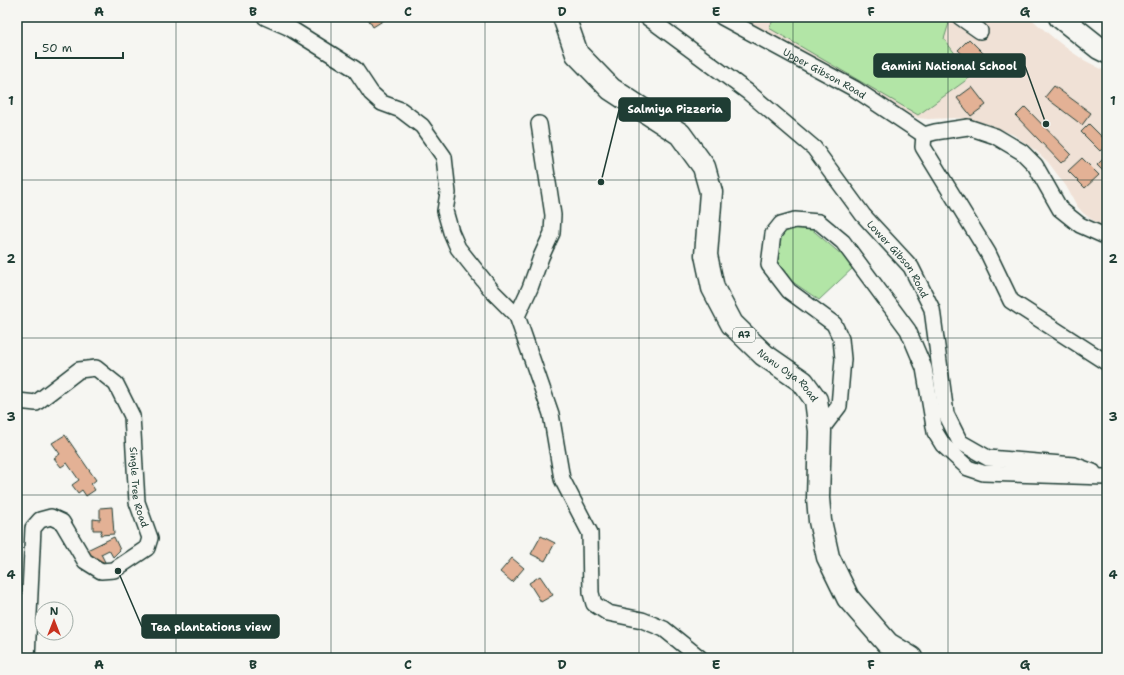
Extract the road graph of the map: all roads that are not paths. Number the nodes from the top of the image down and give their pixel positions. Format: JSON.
{"nodes":[{"id":1,"x":265,"y":17,"type":"edge"},
{"id":2,"x":564,"y":17,"type":"edge"},
{"id":3,"x":648,"y":17,"type":"edge"},
{"id":4,"x":722,"y":17,"type":"edge"},
{"id":5,"x":960,"y":17,"type":"edge"},
{"id":6,"x":1060,"y":17,"type":"edge"},
{"id":7,"x":980,"y":31,"type":"dead end"},
{"id":8,"x":1107,"y":52,"type":"edge"},
{"id":9,"x":539,"y":124,"type":"dead end"},
{"id":10,"x":924,"y":135,"type":"junction"},
{"id":11,"x":1107,"y":237,"type":"edge"},
{"id":12,"x":517,"y":316,"type":"junction"},
{"id":13,"x":1107,"y":363,"type":"edge"},
{"id":14,"x":17,"y":400,"type":"edge"},
{"id":15,"x":820,"y":431,"type":"junction"},
{"id":16,"x":1106,"y":477,"type":"edge"},
{"id":17,"x":27,"y":658,"type":"edge"},
{"id":18,"x":700,"y":658,"type":"edge"},
{"id":19,"x":911,"y":658,"type":"edge"}],
"edges":[{"from":1,"to":12,"type":"street"},
{"from":2,"to":15,"type":"highway","name":"Nanu Oya Road","number":"A7"},
{"from":3,"to":16,"type":"street","name":"Lower Gibson Road"},
{"from":4,"to":10,"type":"street","name":"Upper Gibson Road"},
{"from":5,"to":7,"type":"street"},
{"from":6,"to":8,"type":"highway"},
{"from":9,"to":12,"type":"street"},
{"from":10,"to":11,"type":"street"},
{"from":10,"to":13,"type":"street"},
{"from":12,"to":18,"type":"street"},
{"from":14,"to":17,"type":"street","name":"Single Tree Road"},
{"from":15,"to":16,"type":"street"},
{"from":15,"to":19,"type":"highway","name":"Nanu Oya Road","number":"A7"}]}
